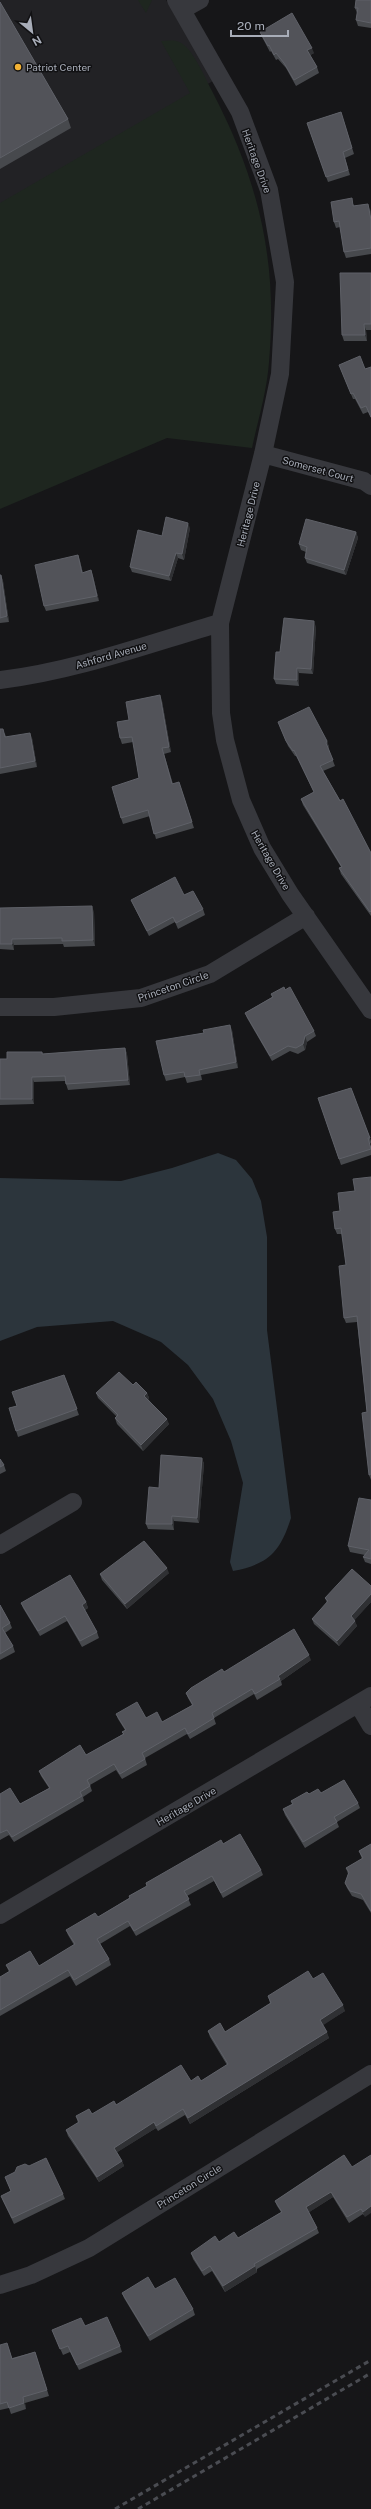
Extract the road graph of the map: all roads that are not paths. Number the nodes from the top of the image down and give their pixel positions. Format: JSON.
{"nodes":[{"id":1,"x":200,"y":0,"type":"edge"},
{"id":2,"x":179,"y":5,"type":"edge"},
{"id":3,"x":263,"y":454,"type":"junction"},
{"id":4,"x":371,"y":486,"type":"edge"},
{"id":5,"x":220,"y":623,"type":"junction"},
{"id":6,"x":0,"y":680,"type":"edge"},
{"id":7,"x":306,"y":916,"type":"junction"},
{"id":8,"x":0,"y":1008,"type":"edge"},
{"id":9,"x":371,"y":1010,"type":"edge"},
{"id":10,"x":73,"y":1502,"type":"dead end"},
{"id":11,"x":0,"y":1545,"type":"edge"},
{"id":12,"x":364,"y":1700,"type":"edge"},
{"id":13,"x":371,"y":1726,"type":"edge"},
{"id":14,"x":0,"y":1915,"type":"edge"},
{"id":15,"x":371,"y":2074,"type":"edge"},
{"id":16,"x":0,"y":2285,"type":"edge"}],
"edges":[{"from":1,"to":2,"type":"street"},
{"from":2,"to":3,"type":"street","name":"Heritage Drive"},
{"from":3,"to":4,"type":"street","name":"Somerset Court"},
{"from":3,"to":5,"type":"street","name":"Heritage Drive"},
{"from":5,"to":6,"type":"street","name":"Ashford Avenue"},
{"from":5,"to":7,"type":"street","name":"Heritage Drive"},
{"from":7,"to":8,"type":"street","name":"Princeton Circle"},
{"from":7,"to":9,"type":"street","name":"Heritage Drive"},
{"from":10,"to":11,"type":"street"},
{"from":12,"to":13,"type":"street"},
{"from":12,"to":14,"type":"street","name":"Heritage Drive"},
{"from":15,"to":16,"type":"street","name":"Princeton Circle"}]}
